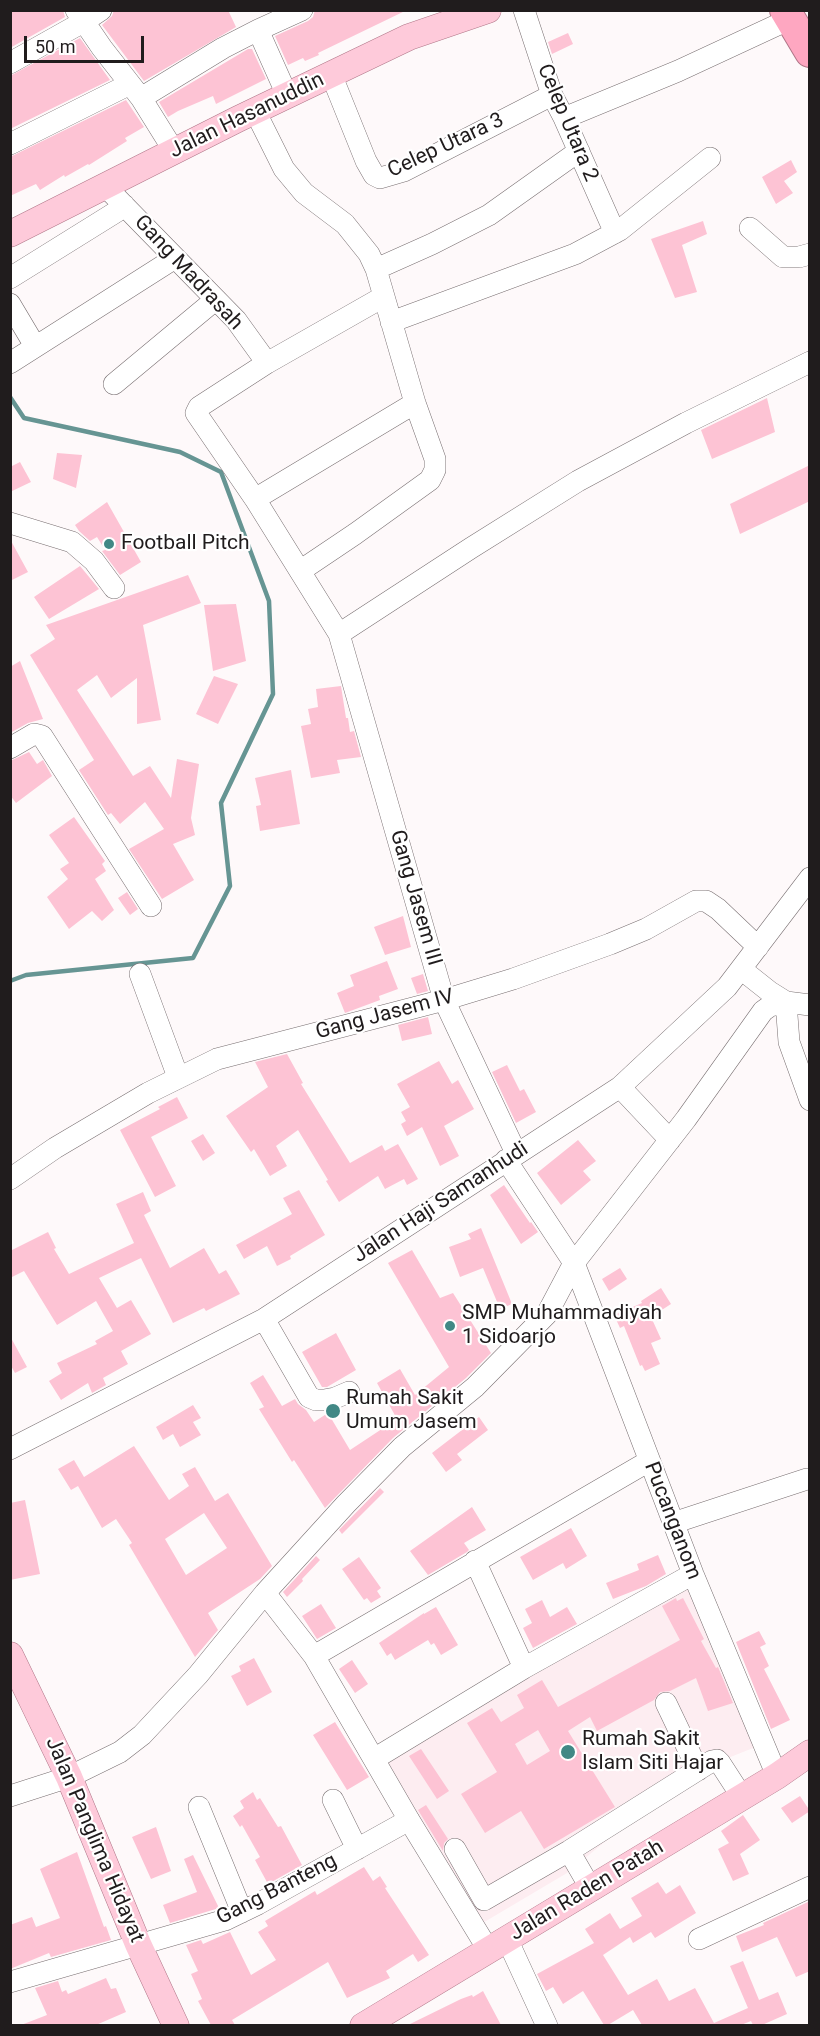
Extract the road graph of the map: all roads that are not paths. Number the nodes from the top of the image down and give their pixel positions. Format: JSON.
{"nodes":[{"id":1,"x":101,"y":10,"type":"edge"},
{"id":2,"x":302,"y":10,"type":"edge"},
{"id":3,"x":488,"y":10,"type":"edge"},
{"id":4,"x":524,"y":10,"type":"edge"},
{"id":5,"x":788,"y":15,"type":"edge"},
{"id":6,"x":80,"y":16,"type":"edge"},
{"id":7,"x":258,"y":30,"type":"junction"},
{"id":8,"x":810,"y":52,"type":"edge"},
{"id":9,"x":10,"y":63,"type":"edge"},
{"id":10,"x":331,"y":74,"type":"junction"},
{"id":11,"x":136,"y":91,"type":"junction"},
{"id":12,"x":287,"y":94,"type":"junction"},
{"id":13,"x":552,"y":95,"type":"junction"},
{"id":14,"x":255,"y":111,"type":"junction"},
{"id":15,"x":564,"y":118,"type":"junction"},
{"id":16,"x":10,"y":144,"type":"edge"},
{"id":17,"x":174,"y":151,"type":"junction"},
{"id":18,"x":579,"y":151,"type":"junction"},
{"id":19,"x":710,"y":158,"type":"dead end"},
{"id":20,"x":105,"y":186,"type":"junction"},
{"id":21,"x":124,"y":206,"type":"junction"},
{"id":22,"x":750,"y":228,"type":"dead end"},
{"id":23,"x":615,"y":233,"type":"junction"},
{"id":24,"x":10,"y":234,"type":"edge"},
{"id":25,"x":810,"y":254,"type":"edge"},
{"id":26,"x":175,"y":258,"type":"junction"},
{"id":27,"x":376,"y":269,"type":"junction"},
{"id":28,"x":10,"y":278,"type":"edge"},
{"id":29,"x":383,"y":297,"type":"junction"},
{"id":30,"x":215,"y":300,"type":"junction"},
{"id":31,"x":10,"y":304,"type":"edge"},
{"id":32,"x":391,"y":322,"type":"junction"},
{"id":33,"x":35,"y":346,"type":"junction"},
{"id":34,"x":810,"y":362,"type":"edge"},
{"id":35,"x":10,"y":363,"type":"edge"},
{"id":36,"x":267,"y":363,"type":"junction"},
{"id":37,"x":114,"y":384,"type":"dead end"},
{"id":38,"x":415,"y":403,"type":"junction"},
{"id":39,"x":255,"y":499,"type":"junction"},
{"id":40,"x":10,"y":523,"type":"edge"},
{"id":41,"x":300,"y":571,"type":"junction"},
{"id":42,"x":114,"y":588,"type":"dead end"},
{"id":43,"x":339,"y":634,"type":"junction"},
{"id":44,"x":10,"y":748,"type":"edge"},
{"id":45,"x":810,"y":878,"type":"edge"},
{"id":46,"x":151,"y":906,"type":"dead end"},
{"id":47,"x":758,"y":947,"type":"junction"},
{"id":48,"x":741,"y":969,"type":"junction"},
{"id":49,"x":140,"y":974,"type":"dead end"},
{"id":50,"x":444,"y":1000,"type":"junction"},
{"id":51,"x":786,"y":1002,"type":"junction"},
{"id":52,"x":810,"y":1005,"type":"edge"},
{"id":53,"x":178,"y":1077,"type":"junction"},
{"id":54,"x":620,"y":1087,"type":"junction"},
{"id":55,"x":810,"y":1100,"type":"edge"},
{"id":56,"x":670,"y":1140,"type":"junction"},
{"id":57,"x":511,"y":1156,"type":"junction"},
{"id":58,"x":10,"y":1179,"type":"edge"},
{"id":59,"x":574,"y":1263,"type":"junction"},
{"id":60,"x":264,"y":1319,"type":"junction"},
{"id":61,"x":349,"y":1392,"type":"dead end"},
{"id":62,"x":10,"y":1449,"type":"edge"},
{"id":63,"x":649,"y":1461,"type":"junction"},
{"id":64,"x":807,"y":1479,"type":"dead end"},
{"id":65,"x":673,"y":1524,"type":"junction"},
{"id":66,"x":475,"y":1561,"type":"junction"},
{"id":67,"x":693,"y":1574,"type":"junction"},
{"id":68,"x":266,"y":1593,"type":"junction"},
{"id":69,"x":10,"y":1655,"type":"edge"},
{"id":70,"x":314,"y":1656,"type":"junction"},
{"id":71,"x":524,"y":1668,"type":"junction"},
{"id":72,"x":666,"y":1703,"type":"dead end"},
{"id":73,"x":810,"y":1753,"type":"edge"},
{"id":74,"x":374,"y":1759,"type":"junction"},
{"id":75,"x":698,"y":1770,"type":"junction"},
{"id":76,"x":777,"y":1776,"type":"junction"},
{"id":77,"x":69,"y":1777,"type":"junction"},
{"id":78,"x":10,"y":1796,"type":"edge"},
{"id":79,"x":742,"y":1797,"type":"junction"},
{"id":80,"x":333,"y":1800,"type":"dead end"},
{"id":81,"x":199,"y":1807,"type":"dead end"},
{"id":82,"x":409,"y":1820,"type":"junction"},
{"id":83,"x":357,"y":1849,"type":"junction"},
{"id":84,"x":455,"y":1849,"type":"dead end"},
{"id":85,"x":568,"y":1851,"type":"junction"},
{"id":86,"x":810,"y":1887,"type":"edge"},
{"id":87,"x":591,"y":1889,"type":"junction"},
{"id":88,"x":242,"y":1912,"type":"junction"},
{"id":89,"x":699,"y":1939,"type":"dead end"},
{"id":90,"x":138,"y":1944,"type":"junction"},
{"id":91,"x":498,"y":1945,"type":"junction"},
{"id":92,"x":10,"y":1982,"type":"edge"},
{"id":93,"x":176,"y":2025,"type":"edge"},
{"id":94,"x":363,"y":2025,"type":"edge"},
{"id":95,"x":547,"y":2025,"type":"edge"}],
"edges":[{"from":1,"to":6,"type":"street"},
{"from":2,"to":7,"type":"street"},
{"from":3,"to":10,"type":"main road","name":"Jalan Hasanuddin"},
{"from":4,"to":13,"type":"street","name":"Celep Utara 2"},
{"from":5,"to":8,"type":"highway"},
{"from":5,"to":15,"type":"street"},
{"from":6,"to":9,"type":"street"},
{"from":6,"to":11,"type":"street"},
{"from":7,"to":11,"type":"street"},
{"from":7,"to":12,"type":"street"},
{"from":10,"to":12,"type":"main road","name":"Jalan Hasanuddin"},
{"from":10,"to":13,"type":"street","name":"Celep Utara 3"},
{"from":11,"to":16,"type":"street"},
{"from":11,"to":17,"type":"street"},
{"from":12,"to":14,"type":"main road","name":"Jalan Hasanuddin"},
{"from":13,"to":15,"type":"street","name":"Celep Utara 2"},
{"from":14,"to":17,"type":"main road","name":"Jalan Hasanuddin"},
{"from":14,"to":27,"type":"street"},
{"from":15,"to":18,"type":"street","name":"Celep Utara 2"},
{"from":17,"to":20,"type":"main road","name":"Jalan Hasanuddin"},
{"from":18,"to":23,"type":"street","name":"Celep Utara 2"},
{"from":18,"to":27,"type":"street"},
{"from":19,"to":23,"type":"street"},
{"from":20,"to":21,"type":"street","name":"Gang Madrasah"},
{"from":20,"to":24,"type":"main road","name":"Jalan Hasanuddin"},
{"from":21,"to":26,"type":"street","name":"Gang Madrasah"},
{"from":21,"to":28,"type":"street"},
{"from":22,"to":25,"type":"street"},
{"from":23,"to":32,"type":"street"},
{"from":26,"to":30,"type":"street","name":"Gang Madrasah"},
{"from":26,"to":33,"type":"street"},
{"from":27,"to":29,"type":"street"},
{"from":29,"to":32,"type":"street"},
{"from":29,"to":36,"type":"street"},
{"from":30,"to":36,"type":"street","name":"Gang Madrasah"},
{"from":30,"to":37,"type":"street"},
{"from":31,"to":33,"type":"street"},
{"from":32,"to":38,"type":"street"},
{"from":33,"to":35,"type":"street"},
{"from":34,"to":43,"type":"street"},
{"from":36,"to":39,"type":"street","name":"Gang Jasem III"},
{"from":38,"to":39,"type":"street"},
{"from":38,"to":41,"type":"street"},
{"from":39,"to":41,"type":"street","name":"Gang Jasem III"},
{"from":40,"to":42,"type":"street"},
{"from":41,"to":43,"type":"street","name":"Gang Jasem III"},
{"from":43,"to":50,"type":"street","name":"Gang Jasem III"},
{"from":44,"to":46,"type":"street"},
{"from":45,"to":47,"type":"street","name":"Jalan Haji Samanhudi"},
{"from":47,"to":48,"type":"street","name":"Jalan Haji Samanhudi"},
{"from":47,"to":50,"type":"street","name":"Gang Jasem IV"},
{"from":48,"to":51,"type":"street"},
{"from":48,"to":54,"type":"street","name":"Jalan Haji Samanhudi"},
{"from":49,"to":53,"type":"street"},
{"from":50,"to":53,"type":"street","name":"Gang Jasem IV"},
{"from":50,"to":57,"type":"street","name":"Gang Jasem III"},
{"from":51,"to":52,"type":"street"},
{"from":51,"to":55,"type":"street"},
{"from":51,"to":56,"type":"street"},
{"from":53,"to":58,"type":"street","name":"Gang Jasem IV"},
{"from":54,"to":56,"type":"street"},
{"from":54,"to":57,"type":"street","name":"Jalan Haji Samanhudi"},
{"from":56,"to":59,"type":"street"},
{"from":57,"to":59,"type":"street","name":"Pucanganom"},
{"from":57,"to":60,"type":"street","name":"Jalan Haji Samanhudi"},
{"from":59,"to":63,"type":"street","name":"Pucanganom"},
{"from":59,"to":68,"type":"street"},
{"from":60,"to":61,"type":"street"},
{"from":60,"to":62,"type":"street","name":"Jalan Haji Samanhudi"},
{"from":63,"to":65,"type":"street","name":"Pucanganom"},
{"from":63,"to":66,"type":"street"},
{"from":64,"to":65,"type":"street"},
{"from":65,"to":67,"type":"street","name":"Pucanganom"},
{"from":66,"to":70,"type":"street"},
{"from":66,"to":71,"type":"street"},
{"from":67,"to":71,"type":"street"},
{"from":67,"to":76,"type":"street","name":"Pucanganom"},
{"from":68,"to":70,"type":"street"},
{"from":68,"to":77,"type":"street"},
{"from":69,"to":77,"type":"main road","name":"Jalan Panglima Hidayat"},
{"from":70,"to":74,"type":"street"},
{"from":71,"to":74,"type":"street"},
{"from":72,"to":75,"type":"street"},
{"from":73,"to":76,"type":"main road","name":"Jalan Raden Patah"},
{"from":74,"to":82,"type":"street"},
{"from":75,"to":79,"type":"street"},
{"from":75,"to":85,"type":"street"},
{"from":76,"to":79,"type":"main road","name":"Jalan Raden Patah"},
{"from":77,"to":78,"type":"street"},
{"from":77,"to":90,"type":"main road","name":"Jalan Panglima Hidayat"},
{"from":79,"to":87,"type":"main road","name":"Jalan Raden Patah"},
{"from":80,"to":83,"type":"street"},
{"from":81,"to":88,"type":"street"},
{"from":82,"to":83,"type":"street","name":"Gang Banteng"},
{"from":82,"to":91,"type":"street"},
{"from":83,"to":88,"type":"street","name":"Gang Banteng"},
{"from":84,"to":85,"type":"street"},
{"from":85,"to":87,"type":"street"},
{"from":86,"to":89,"type":"street"},
{"from":87,"to":91,"type":"main road","name":"Jalan Raden Patah"},
{"from":88,"to":90,"type":"street","name":"Gang Banteng"},
{"from":90,"to":92,"type":"street","name":"Gang Banteng"},
{"from":90,"to":93,"type":"main road","name":"Jalan Panglima Hidayat"},
{"from":91,"to":94,"type":"main road","name":"Jalan Raden Patah"},
{"from":91,"to":95,"type":"street"}]}
